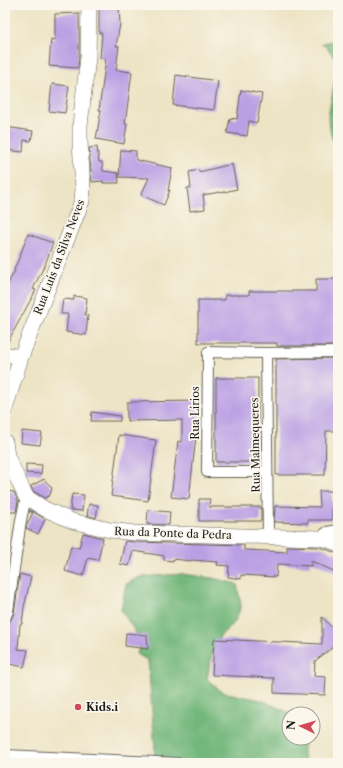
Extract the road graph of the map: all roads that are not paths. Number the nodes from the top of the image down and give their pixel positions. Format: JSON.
{"nodes":[{"id":1,"x":89,"y":5,"type":"edge"},
{"id":2,"x":338,"y":352,"type":"edge"},
{"id":3,"x":266,"y":353,"type":"junction"},
{"id":4,"x":5,"y":354,"type":"edge"},
{"id":5,"x":20,"y":357,"type":"junction"},
{"id":6,"x":5,"y":409,"type":"edge"},
{"id":7,"x":5,"y":442,"type":"edge"},
{"id":8,"x":267,"y":472,"type":"junction"},
{"id":9,"x":26,"y":497,"type":"junction"},
{"id":10,"x":338,"y":530,"type":"edge"},
{"id":11,"x":268,"y":536,"type":"junction"},
{"id":12,"x":318,"y":538,"type":"junction"},
{"id":13,"x":338,"y":544,"type":"edge"},
{"id":14,"x":5,"y":618,"type":"edge"},
{"id":15,"x":5,"y":755,"type":"edge"},
{"id":16,"x":178,"y":763,"type":"edge"}],
"edges":[{"from":1,"to":5,"type":"street","name":"Rua Luís da Silva Neves"},
{"from":2,"to":3,"type":"street"},
{"from":3,"to":8,"type":"street","name":"Rua Malmequeres"},
{"from":3,"to":8,"type":"street","name":"Rua Lírios"},
{"from":4,"to":5,"type":"street"},
{"from":5,"to":6,"type":"street","name":"Rua Luís da Silva Neves"},
{"from":7,"to":9,"type":"street"},
{"from":8,"to":11,"type":"street","name":"Rua Malmequeres"},
{"from":9,"to":11,"type":"street","name":"Rua da Ponte da Pedra"},
{"from":9,"to":14,"type":"street"},
{"from":10,"to":12,"type":"street"},
{"from":11,"to":12,"type":"street","name":"Rua da Ponte da Pedra"},
{"from":12,"to":13,"type":"street","name":"Rua da Ponte da Pedra"},
{"from":15,"to":16,"type":"street"}]}
